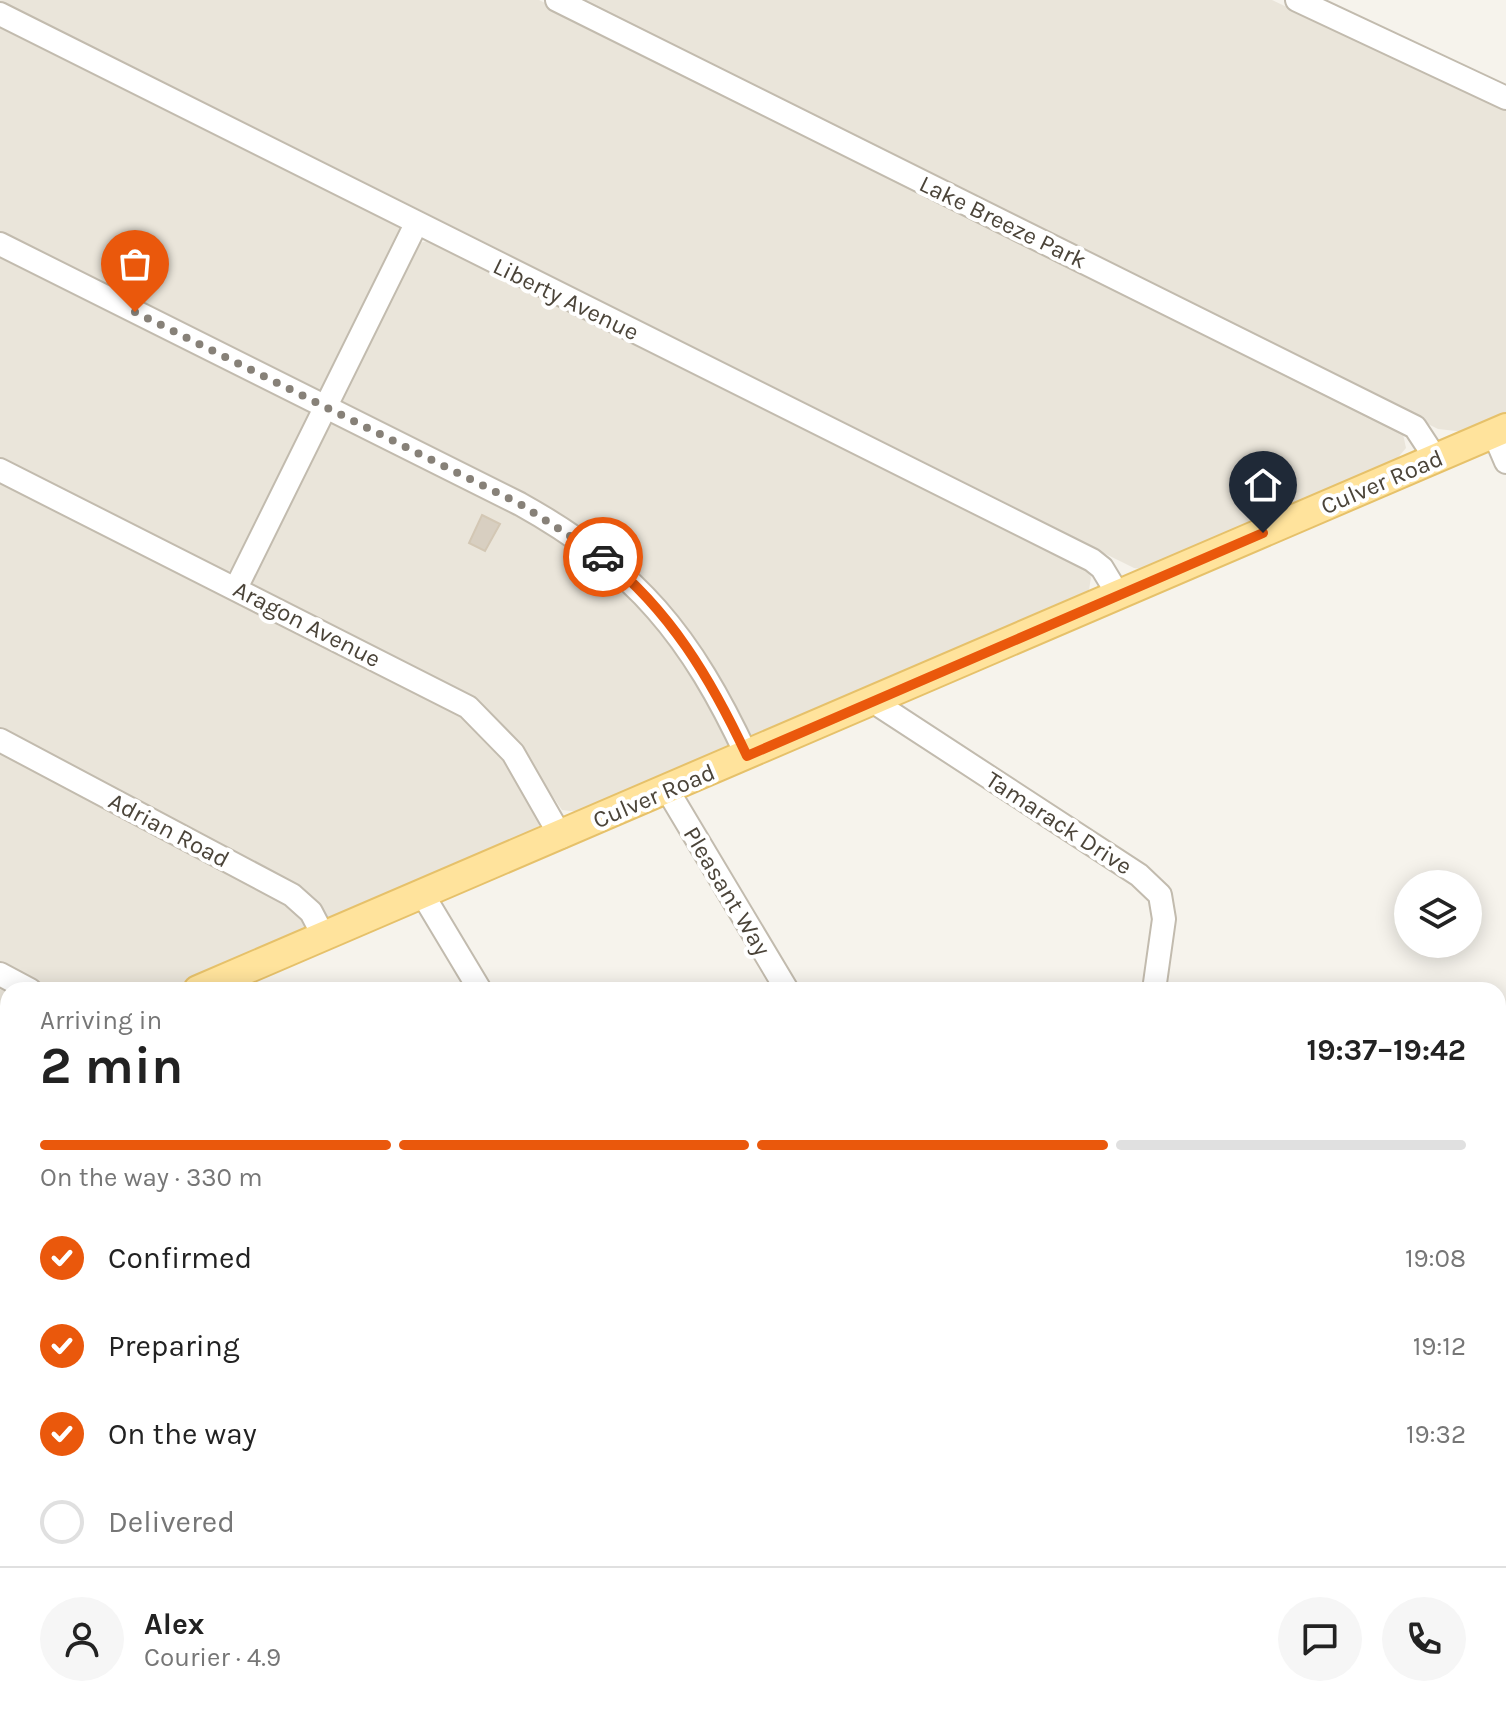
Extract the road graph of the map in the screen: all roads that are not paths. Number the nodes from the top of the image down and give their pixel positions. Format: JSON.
{"nodes":[{"id":1,"x":557,"y":0,"type":"edge"},
{"id":2,"x":1297,"y":0,"type":"edge"},
{"id":3,"x":0,"y":14,"type":"edge"},
{"id":4,"x":1506,"y":98,"type":"edge"},
{"id":5,"x":416,"y":224,"type":"junction"},
{"id":6,"x":0,"y":244,"type":"edge"},
{"id":7,"x":325,"y":407,"type":"junction"},
{"id":8,"x":1500,"y":431,"type":"edge"},
{"id":9,"x":1436,"y":459,"type":"junction"},
{"id":10,"x":1506,"y":462,"type":"edge"},
{"id":11,"x":0,"y":470,"type":"edge"},
{"id":12,"x":236,"y":588,"type":"junction"},
{"id":13,"x":1119,"y":596,"type":"junction"},
{"id":14,"x":874,"y":702,"type":"junction"},
{"id":15,"x":0,"y":740,"type":"edge"},
{"id":16,"x":747,"y":756,"type":"junction"},
{"id":17,"x":668,"y":791,"type":"junction"},
{"id":18,"x":561,"y":837,"type":"junction"},
{"id":19,"x":423,"y":895,"type":"junction"},
{"id":20,"x":323,"y":935,"type":"junction"},
{"id":21,"x":216,"y":982,"type":"edge"},
{"id":22,"x":475,"y":982,"type":"edge"},
{"id":23,"x":782,"y":982,"type":"edge"},
{"id":24,"x":1155,"y":982,"type":"edge"}],
"edges":[{"from":1,"to":9,"type":"street","name":"Lake Breeze Park"},
{"from":2,"to":4,"type":"street"},
{"from":3,"to":5,"type":"street","name":"Liberty Avenue"},
{"from":5,"to":7,"type":"street"},
{"from":5,"to":13,"type":"street","name":"Liberty Avenue"},
{"from":6,"to":7,"type":"street"},
{"from":7,"to":12,"type":"street"},
{"from":7,"to":16,"type":"street"},
{"from":8,"to":9,"type":"main road","name":"Culver Road"},
{"from":8,"to":10,"type":"street"},
{"from":9,"to":13,"type":"main road","name":"Culver Road"},
{"from":11,"to":12,"type":"street","name":"Aragon Avenue"},
{"from":12,"to":18,"type":"street","name":"Aragon Avenue"},
{"from":13,"to":14,"type":"main road","name":"Culver Road"},
{"from":14,"to":16,"type":"main road","name":"Culver Road"},
{"from":14,"to":24,"type":"street","name":"Tamarack Drive"},
{"from":15,"to":20,"type":"street","name":"Adrian Road"},
{"from":16,"to":17,"type":"main road","name":"Culver Road"},
{"from":17,"to":18,"type":"main road","name":"Culver Road"},
{"from":17,"to":23,"type":"street","name":"Pleasant Way"},
{"from":18,"to":19,"type":"main road","name":"Culver Road"},
{"from":19,"to":20,"type":"main road","name":"Culver Road"},
{"from":19,"to":22,"type":"street"},
{"from":20,"to":21,"type":"main road","name":"Culver Road"}]}
